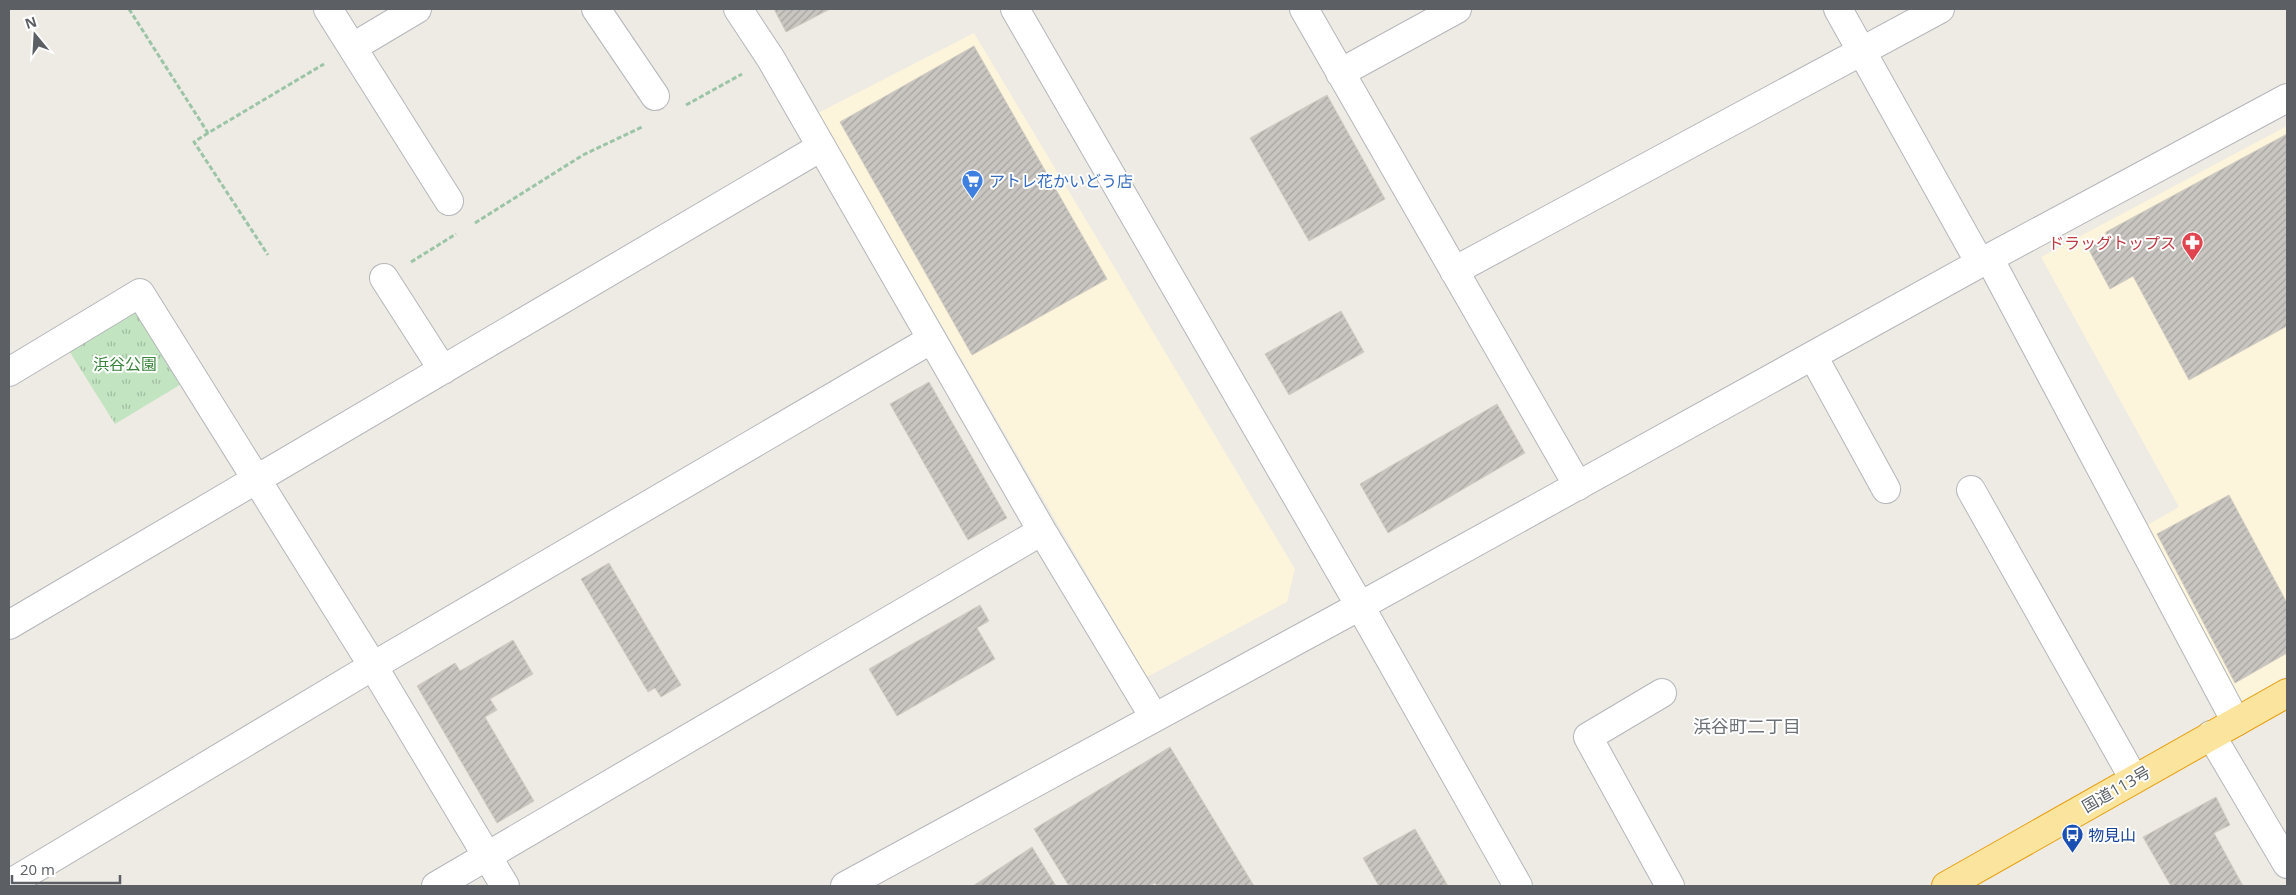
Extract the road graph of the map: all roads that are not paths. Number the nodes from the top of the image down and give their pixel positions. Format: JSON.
{"nodes":[{"id":1,"x":328,"y":9,"type":"edge"},
{"id":2,"x":417,"y":9,"type":"edge"},
{"id":3,"x":596,"y":9,"type":"edge"},
{"id":4,"x":738,"y":9,"type":"edge"},
{"id":5,"x":1015,"y":9,"type":"edge"},
{"id":6,"x":1304,"y":9,"type":"edge"},
{"id":7,"x":1457,"y":9,"type":"edge"},
{"id":8,"x":1838,"y":9,"type":"edge"},
{"id":9,"x":1940,"y":9,"type":"edge"},
{"id":10,"x":353,"y":47,"type":"junction"},
{"id":11,"x":1862,"y":52,"type":"junction"},
{"id":12,"x":1340,"y":73,"type":"junction"},
{"id":13,"x":655,"y":96,"type":"dead end"},
{"id":14,"x":2287,"y":98,"type":"edge"},
{"id":15,"x":821,"y":147,"type":"junction"},
{"id":16,"x":449,"y":201,"type":"dead end"},
{"id":17,"x":1985,"y":261,"type":"junction"},
{"id":18,"x":1454,"y":271,"type":"junction"},
{"id":19,"x":384,"y":278,"type":"road end"},
{"id":20,"x":932,"y":339,"type":"junction"},
{"id":21,"x":1813,"y":356,"type":"junction"},
{"id":22,"x":443,"y":370,"type":"junction"},
{"id":23,"x":9,"y":372,"type":"edge"},
{"id":24,"x":257,"y":480,"type":"junction"},
{"id":25,"x":1578,"y":486,"type":"junction"},
{"id":26,"x":1886,"y":489,"type":"dead end"},
{"id":27,"x":1971,"y":490,"type":"dead end"},
{"id":28,"x":1042,"y":531,"type":"junction"},
{"id":29,"x":1360,"y":606,"type":"junction"},
{"id":30,"x":9,"y":625,"type":"edge"},
{"id":31,"x":373,"y":666,"type":"junction"},
{"id":32,"x":1662,"y":693,"type":"dead end"},
{"id":33,"x":2287,"y":693,"type":"edge"},
{"id":34,"x":1154,"y":717,"type":"junction"},
{"id":35,"x":2236,"y":722,"type":"junction"},
{"id":36,"x":2211,"y":735,"type":"junction"},
{"id":37,"x":2134,"y":779,"type":"junction"},
{"id":38,"x":487,"y":856,"type":"junction"},
{"id":39,"x":2287,"y":864,"type":"edge"},
{"id":40,"x":9,"y":884,"type":"edge"},
{"id":41,"x":436,"y":886,"type":"edge"},
{"id":42,"x":505,"y":886,"type":"edge"},
{"id":43,"x":845,"y":886,"type":"edge"},
{"id":44,"x":1518,"y":886,"type":"edge"},
{"id":45,"x":1670,"y":886,"type":"edge"},
{"id":46,"x":1946,"y":886,"type":"edge"}],
"edges":[{"from":1,"to":10,"type":"street"},
{"from":2,"to":10,"type":"street"},
{"from":3,"to":13,"type":"street"},
{"from":4,"to":15,"type":"street"},
{"from":5,"to":29,"type":"street"},
{"from":6,"to":12,"type":"street"},
{"from":7,"to":12,"type":"street"},
{"from":8,"to":11,"type":"street"},
{"from":9,"to":11,"type":"street"},
{"from":10,"to":16,"type":"street"},
{"from":11,"to":17,"type":"street"},
{"from":11,"to":18,"type":"street"},
{"from":12,"to":18,"type":"street"},
{"from":14,"to":17,"type":"street"},
{"from":15,"to":20,"type":"street"},
{"from":15,"to":22,"type":"street"},
{"from":17,"to":21,"type":"street"},
{"from":17,"to":35,"type":"street"},
{"from":18,"to":25,"type":"street"},
{"from":19,"to":22,"type":"street"},
{"from":20,"to":28,"type":"street"},
{"from":20,"to":31,"type":"street"},
{"from":21,"to":25,"type":"street"},
{"from":21,"to":26,"type":"street"},
{"from":22,"to":24,"type":"street"},
{"from":23,"to":24,"type":"street"},
{"from":24,"to":30,"type":"street"},
{"from":24,"to":31,"type":"street"},
{"from":25,"to":29,"type":"street"},
{"from":27,"to":37,"type":"street"},
{"from":28,"to":34,"type":"street"},
{"from":28,"to":38,"type":"street"},
{"from":29,"to":34,"type":"street"},
{"from":29,"to":44,"type":"street"},
{"from":31,"to":38,"type":"street"},
{"from":31,"to":40,"type":"street"},
{"from":32,"to":45,"type":"street"},
{"from":33,"to":35,"type":"highway","name":"国道113号"},
{"from":34,"to":43,"type":"street"},
{"from":35,"to":36,"type":"highway","name":"国道113号"},
{"from":36,"to":37,"type":"highway","name":"国道113号"},
{"from":36,"to":39,"type":"street"},
{"from":37,"to":46,"type":"highway","name":"国道113号"},
{"from":38,"to":41,"type":"street"},
{"from":38,"to":42,"type":"street"}]}
